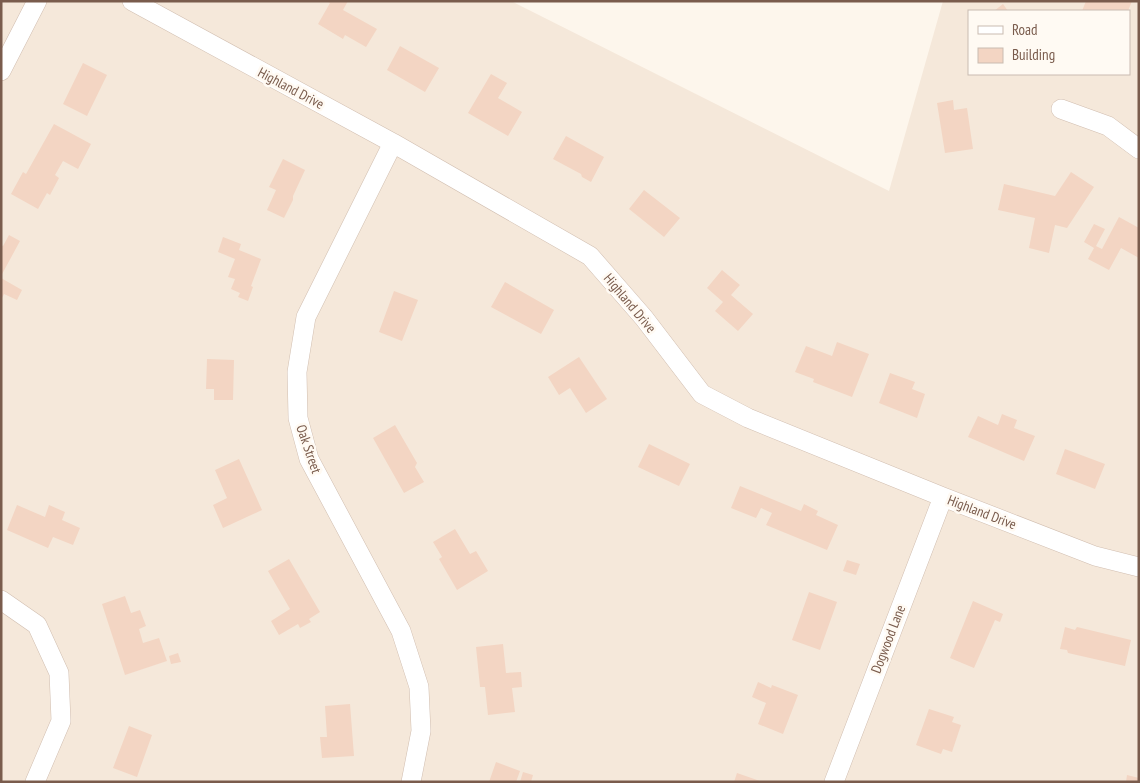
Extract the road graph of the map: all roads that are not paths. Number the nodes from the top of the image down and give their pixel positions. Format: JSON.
{"nodes":[{"id":1,"x":37,"y":1,"type":"edge"},
{"id":2,"x":132,"y":1,"type":"edge"},
{"id":3,"x":1,"y":71,"type":"edge"},
{"id":4,"x":1061,"y":109,"type":"dead end"},
{"id":5,"x":393,"y":143,"type":"junction"},
{"id":6,"x":1139,"y":149,"type":"edge"},
{"id":7,"x":943,"y":497,"type":"junction"},
{"id":8,"x":1139,"y":567,"type":"edge"},
{"id":9,"x":1,"y":600,"type":"edge"},
{"id":10,"x":35,"y":782,"type":"edge"},
{"id":11,"x":411,"y":782,"type":"edge"},
{"id":12,"x":834,"y":782,"type":"edge"}],
"edges":[{"from":1,"to":3,"type":"street"},
{"from":2,"to":5,"type":"street","name":"Highland Drive"},
{"from":4,"to":6,"type":"street"},
{"from":5,"to":7,"type":"street","name":"Highland Drive"},
{"from":5,"to":11,"type":"street","name":"Oak Street"},
{"from":7,"to":8,"type":"street","name":"Highland Drive"},
{"from":7,"to":12,"type":"street","name":"Dogwood Lane"},
{"from":9,"to":10,"type":"street"}]}
